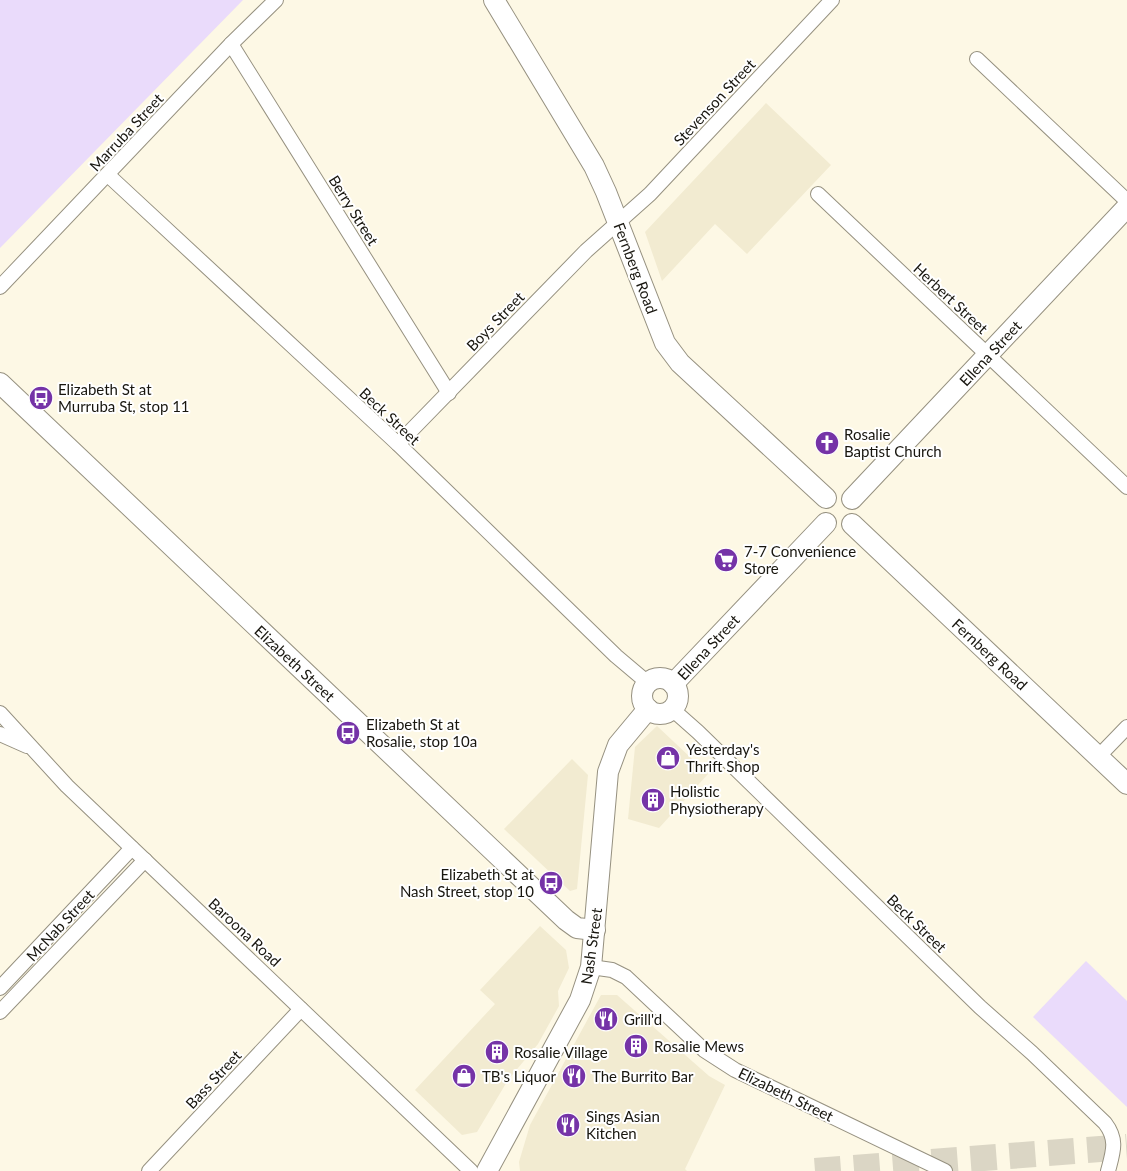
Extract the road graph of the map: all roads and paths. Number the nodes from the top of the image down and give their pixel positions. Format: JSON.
{"nodes":[{"id":1,"x":276,"y":0,"type":"edge"},
{"id":2,"x":494,"y":0,"type":"edge"},
{"id":3,"x":832,"y":0,"type":"edge"},
{"id":4,"x":231,"y":44,"type":"junction"},
{"id":5,"x":977,"y":59,"type":"dead end"},
{"id":6,"x":108,"y":175,"type":"junction"},
{"id":7,"x":818,"y":194,"type":"dead end"},
{"id":8,"x":1127,"y":201,"type":"edge"},
{"id":9,"x":1127,"y":206,"type":"edge"},
{"id":10,"x":618,"y":223,"type":"junction"},
{"id":11,"x":0,"y":287,"type":"edge"},
{"id":12,"x":988,"y":355,"type":"junction"},
{"id":13,"x":1,"y":383,"type":"edge"},
{"id":14,"x":449,"y":393,"type":"junction"},
{"id":15,"x":398,"y":444,"type":"junction"},
{"id":16,"x":1127,"y":487,"type":"edge"},
{"id":17,"x":826,"y":498,"type":"junction"},
{"id":18,"x":852,"y":499,"type":"junction"},
{"id":19,"x":826,"y":523,"type":"junction"},
{"id":20,"x":852,"y":524,"type":"junction"},
{"id":21,"x":648,"y":683,"type":"junction"},
{"id":22,"x":673,"y":684,"type":"junction"},
{"id":23,"x":648,"y":709,"type":"junction"},
{"id":24,"x":672,"y":709,"type":"junction"},
{"id":25,"x":0,"y":713,"type":"edge"},
{"id":26,"x":1127,"y":727,"type":"edge"},
{"id":27,"x":0,"y":734,"type":"edge"},
{"id":28,"x":32,"y":749,"type":"junction"},
{"id":29,"x":1098,"y":757,"type":"junction"},
{"id":30,"x":1127,"y":784,"type":"edge"},
{"id":31,"x":132,"y":848,"type":"junction"},
{"id":32,"x":145,"y":860,"type":"junction"},
{"id":33,"x":595,"y":930,"type":"junction"},
{"id":34,"x":591,"y":967,"type":"junction"},
{"id":35,"x":0,"y":988,"type":"edge"},
{"id":36,"x":301,"y":1008,"type":"junction"},
{"id":37,"x":0,"y":1012,"type":"edge"},
{"id":38,"x":472,"y":1170,"type":"edge"},
{"id":39,"x":149,"y":1171,"type":"edge"},
{"id":40,"x":945,"y":1171,"type":"edge"},
{"id":41,"x":1108,"y":1171,"type":"edge"}],
"edges":[{"from":1,"to":4,"type":"street","name":"Marruba Street"},
{"from":2,"to":10,"type":"street","name":"Fernberg Road"},
{"from":3,"to":10,"type":"street","name":"Stevenson Street"},
{"from":4,"to":6,"type":"street","name":"Marruba Street"},
{"from":4,"to":14,"type":"street","name":"Berry Street"},
{"from":5,"to":8,"type":"street"},
{"from":6,"to":11,"type":"street","name":"Marruba Street"},
{"from":6,"to":15,"type":"street","name":"Beck Street"},
{"from":7,"to":12,"type":"street","name":"Herbert Street"},
{"from":9,"to":12,"type":"street","name":"Ellena Street"},
{"from":10,"to":14,"type":"street","name":"Boys Street"},
{"from":10,"to":17,"type":"street","name":"Fernberg Road"},
{"from":12,"to":16,"type":"street","name":"Herbert Street"},
{"from":12,"to":18,"type":"street","name":"Ellena Street"},
{"from":13,"to":33,"type":"street","name":"Elizabeth Street"},
{"from":14,"to":15,"type":"street","name":"Boys Street"},
{"from":15,"to":21,"type":"street","name":"Beck Street"},
{"from":17,"to":18,"type":"street"},
{"from":17,"to":19,"type":"street"},
{"from":18,"to":20,"type":"street"},
{"from":19,"to":20,"type":"street"},
{"from":19,"to":22,"type":"street","name":"Ellena Street"},
{"from":20,"to":29,"type":"street","name":"Fernberg Road"},
{"from":21,"to":22,"type":"street","name":"Ellena Street"},
{"from":21,"to":23,"type":"street"},
{"from":22,"to":24,"type":"street","name":"Ellena Street"},
{"from":23,"to":24,"type":"street"},
{"from":23,"to":33,"type":"street","name":"Nash Street"},
{"from":24,"to":41,"type":"street","name":"Beck Street"},
{"from":25,"to":28,"type":"street","name":"Baroona Road"},
{"from":26,"to":29,"type":"street"},
{"from":27,"to":28,"type":"street"},
{"from":28,"to":31,"type":"street","name":"Baroona Road"},
{"from":29,"to":30,"type":"street","name":"Fernberg Road"},
{"from":31,"to":32,"type":"street","name":"Baroona Road"},
{"from":31,"to":35,"type":"street","name":"McNab Street"},
{"from":32,"to":36,"type":"street","name":"Baroona Road"},
{"from":32,"to":37,"type":"street","name":"McNab Street"},
{"from":33,"to":34,"type":"street","name":"Nash Street"},
{"from":34,"to":38,"type":"street","name":"Nash Street"},
{"from":34,"to":40,"type":"street","name":"Elizabeth Street"},
{"from":36,"to":38,"type":"street","name":"Baroona Road"},
{"from":36,"to":39,"type":"street","name":"Bass Street"}]}
